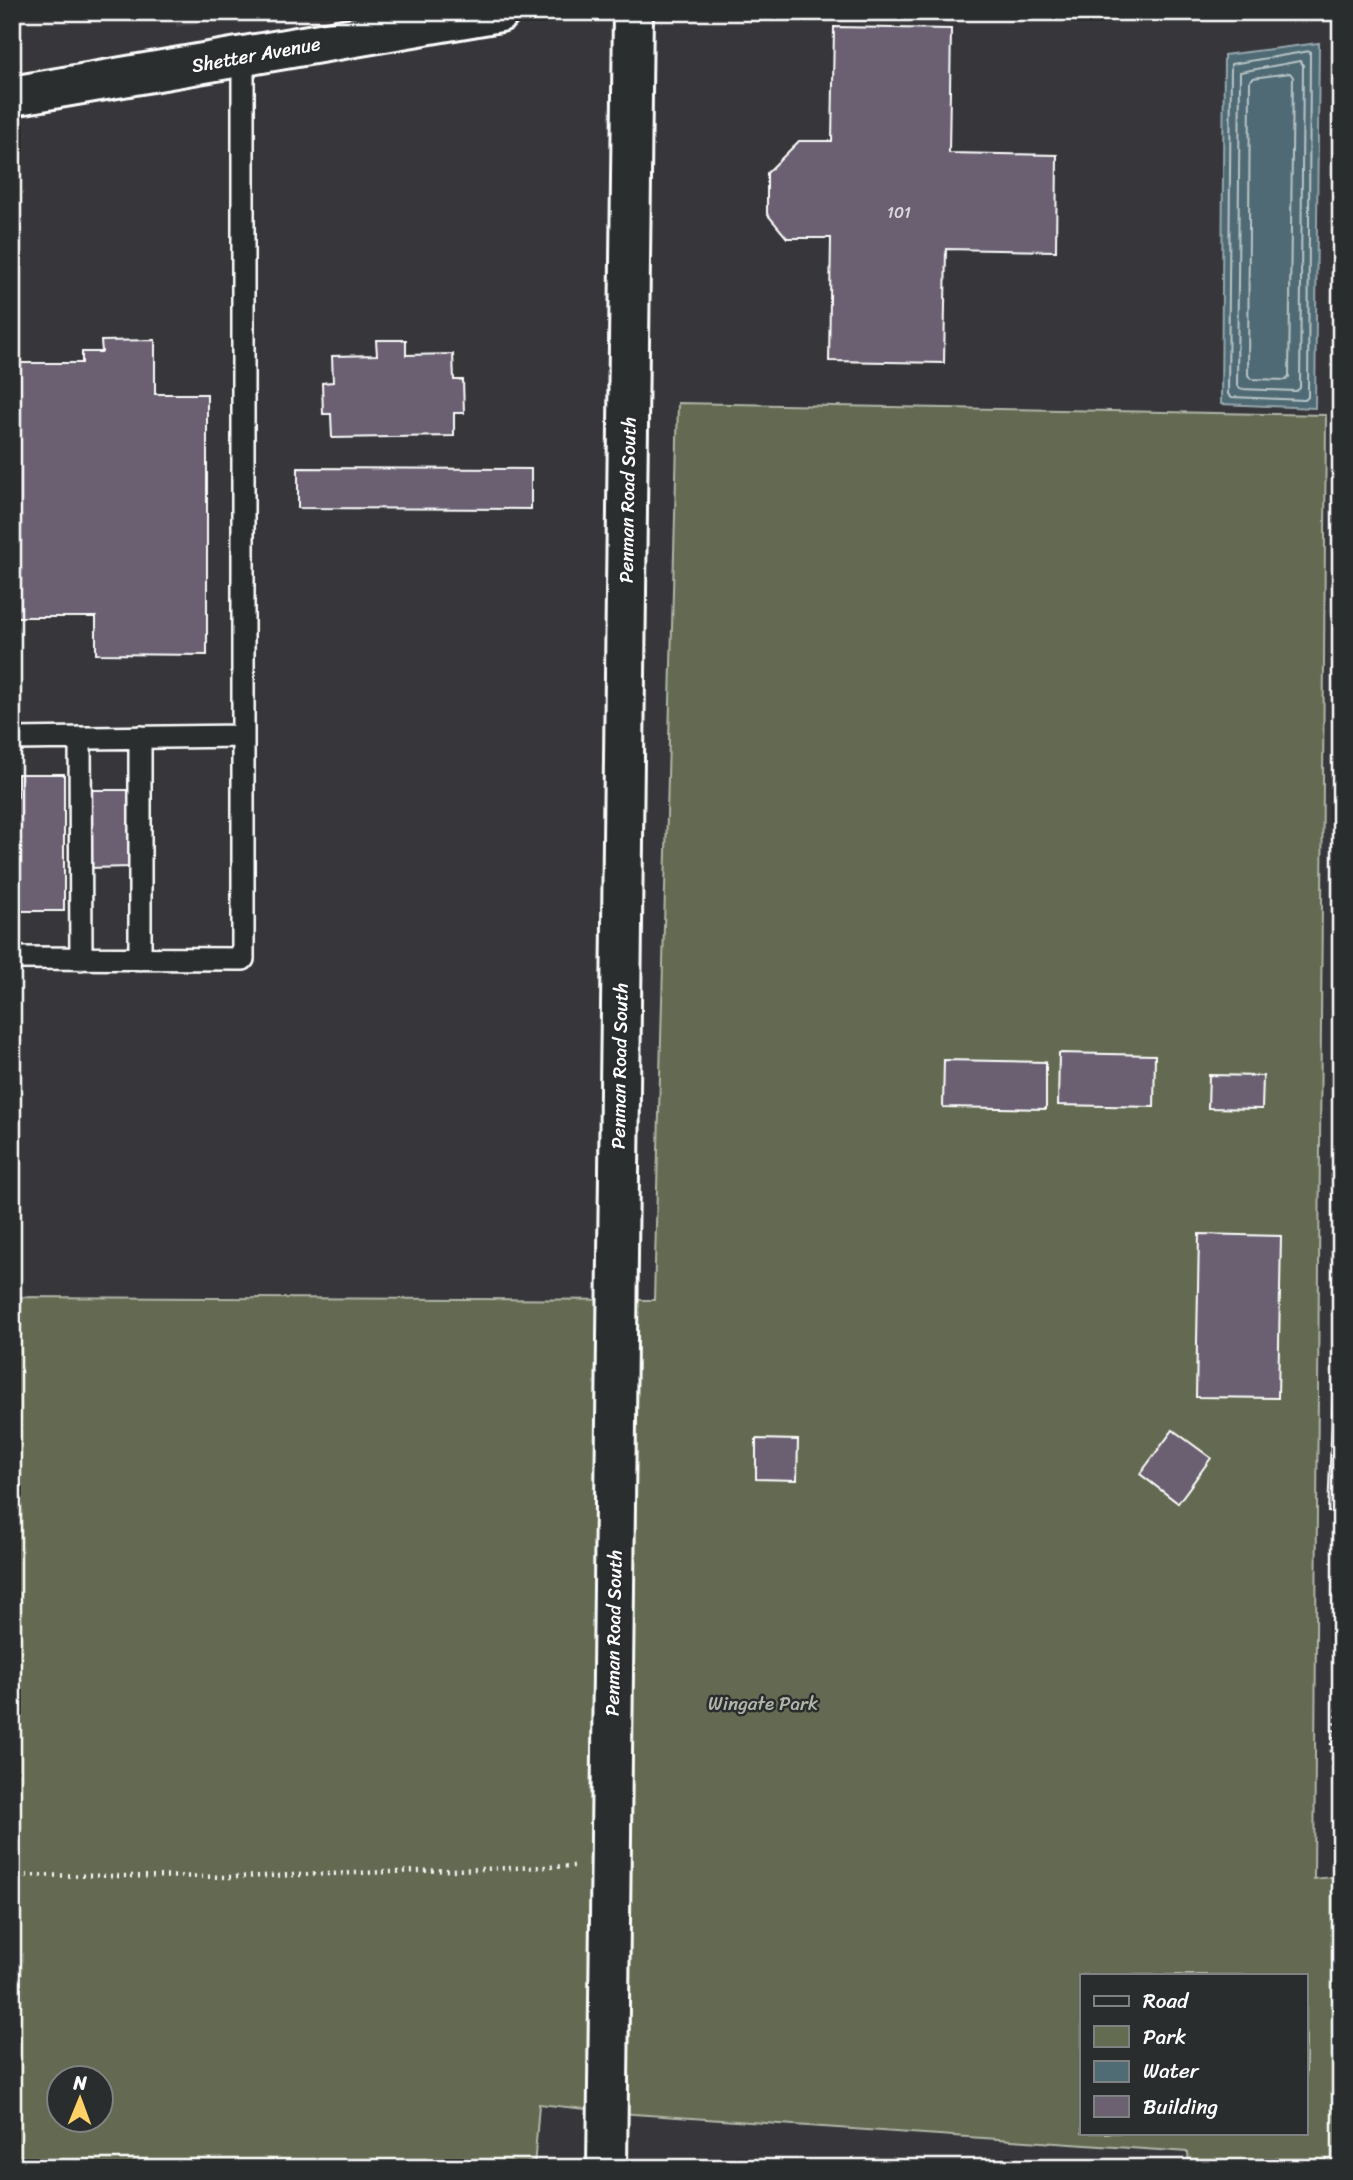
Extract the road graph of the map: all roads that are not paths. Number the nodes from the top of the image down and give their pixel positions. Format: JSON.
{"nodes":[{"id":1,"x":500,"y":12,"type":"edge"},
{"id":2,"x":633,"y":12,"type":"edge"},
{"id":3,"x":243,"y":56,"type":"junction"},
{"id":4,"x":12,"y":96,"type":"edge"},
{"id":5,"x":243,"y":736,"type":"junction"},
{"id":6,"x":140,"y":737,"type":"junction"},
{"id":7,"x":80,"y":738,"type":"junction"},
{"id":8,"x":12,"y":739,"type":"edge"},
{"id":9,"x":12,"y":958,"type":"edge"},
{"id":10,"x":81,"y":958,"type":"junction"},
{"id":11,"x":140,"y":959,"type":"junction"},
{"id":12,"x":607,"y":2121,"type":"junction"},
{"id":13,"x":588,"y":2168,"type":"edge"},
{"id":14,"x":607,"y":2168,"type":"edge"}],
"edges":[{"from":1,"to":3,"type":"street","name":"Shetter Avenue"},
{"from":2,"to":12,"type":"street","name":"Penman Road South"},
{"from":3,"to":4,"type":"street","name":"Shetter Avenue"},
{"from":3,"to":5,"type":"lane"},
{"from":5,"to":6,"type":"lane"},
{"from":5,"to":11,"type":"lane"},
{"from":6,"to":7,"type":"lane"},
{"from":6,"to":11,"type":"lane"},
{"from":7,"to":8,"type":"lane"},
{"from":7,"to":10,"type":"lane"},
{"from":9,"to":10,"type":"lane"},
{"from":10,"to":11,"type":"lane"},
{"from":12,"to":13,"type":"street","name":"Penman Road South"},
{"from":12,"to":14,"type":"street","name":"Penman Road South"}]}
